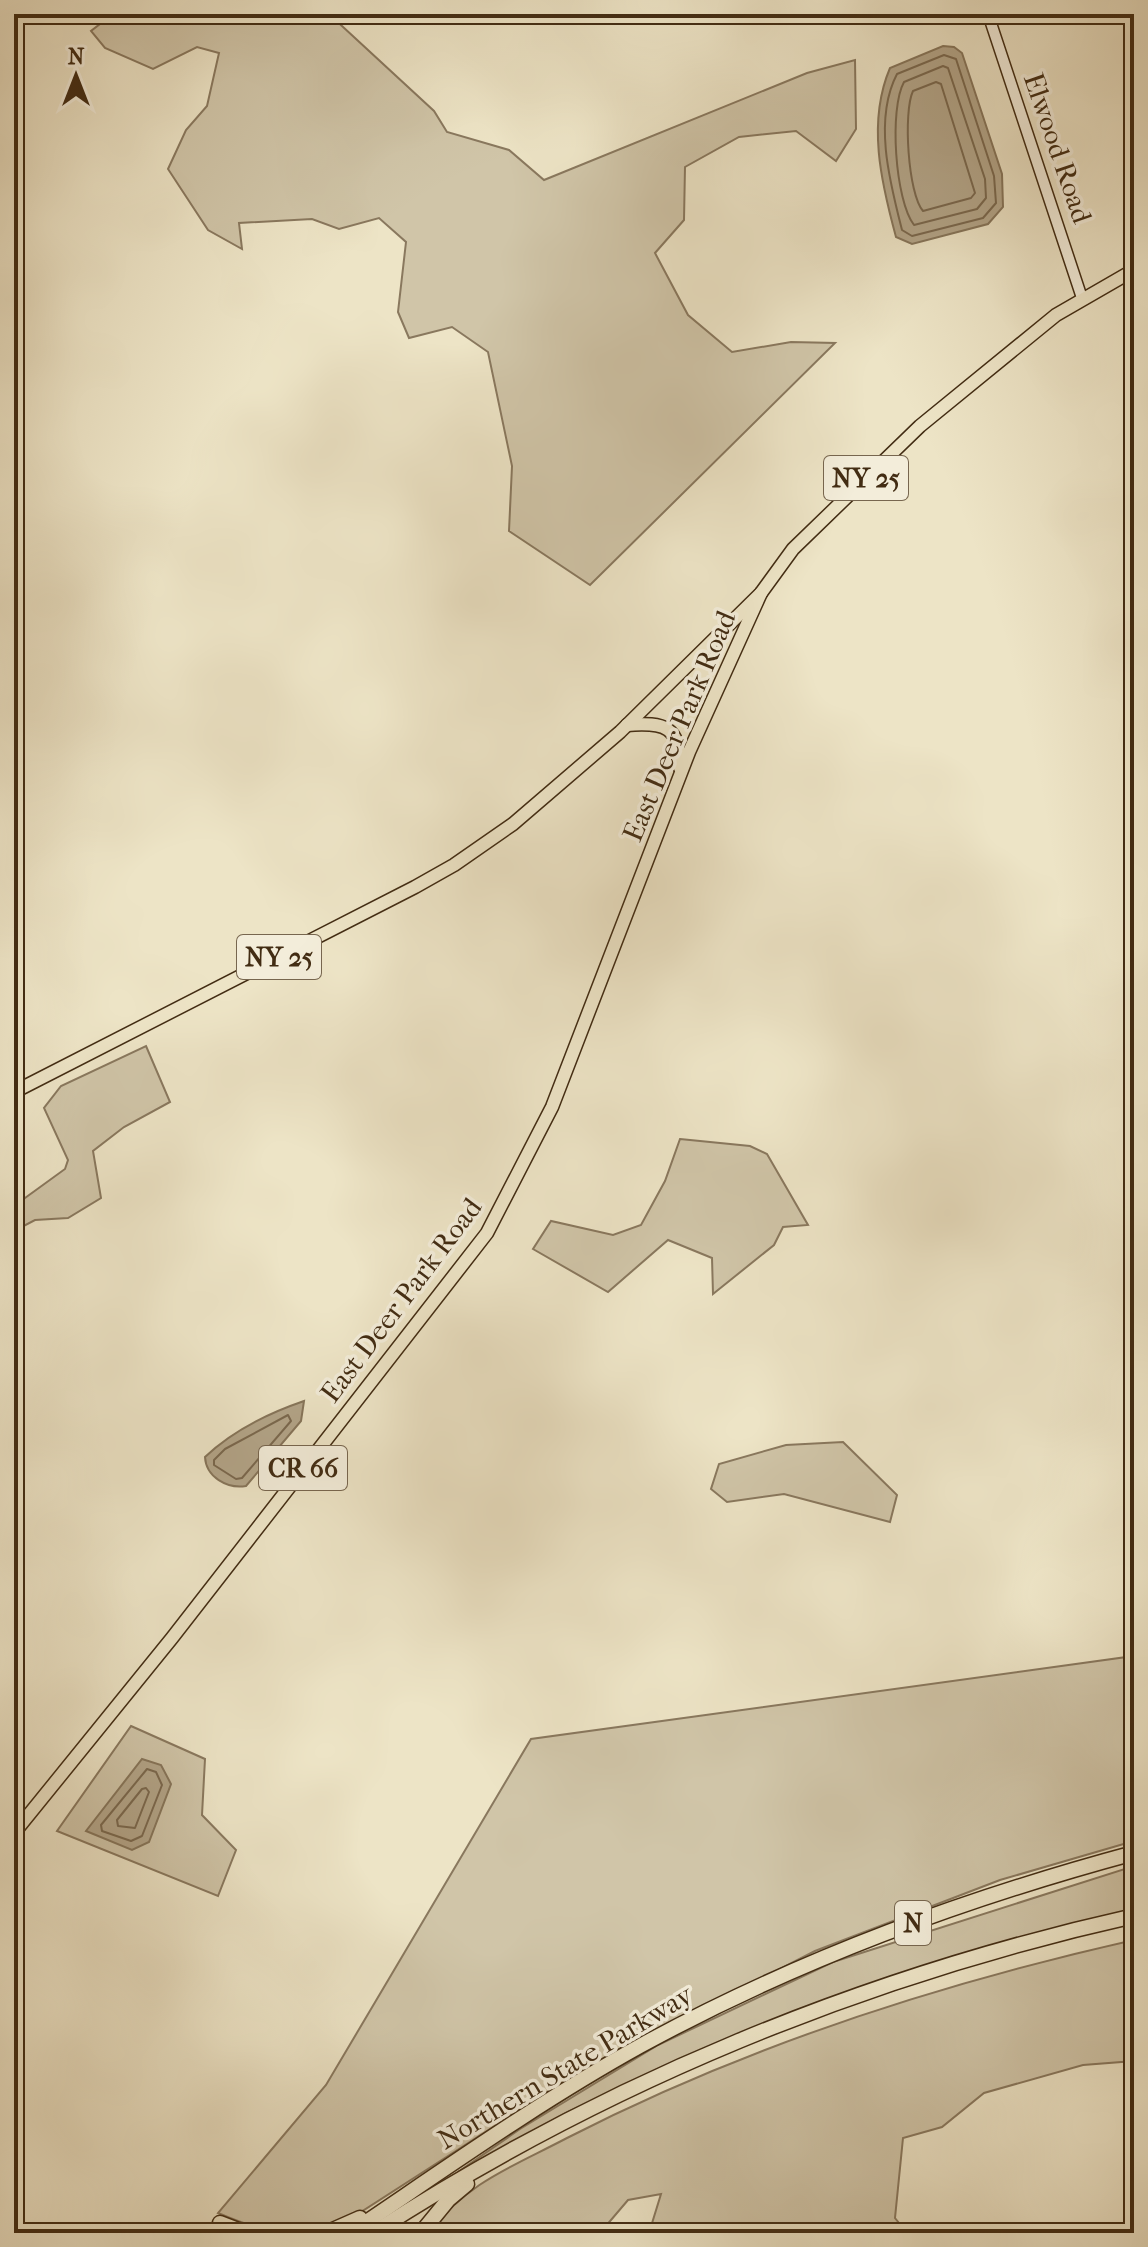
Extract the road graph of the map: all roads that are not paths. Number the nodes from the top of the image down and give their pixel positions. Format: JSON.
{"nodes":[{"id":1,"x":988,"y":14,"type":"edge"},
{"id":2,"x":1134,"y":270,"type":"edge"},
{"id":3,"x":1082,"y":298,"type":"junction"},
{"id":4,"x":761,"y":593,"type":"junction"},
{"id":5,"x":627,"y":725,"type":"junction"},
{"id":6,"x":680,"y":774,"type":"junction"},
{"id":7,"x":14,"y":1092,"type":"edge"},
{"id":8,"x":14,"y":1833,"type":"edge"},
{"id":9,"x":1134,"y":1853,"type":"edge"},
{"id":10,"x":1134,"y":1916,"type":"edge"},
{"id":11,"x":546,"y":2132,"type":"junction"},
{"id":12,"x":410,"y":2193,"type":"junction"},
{"id":13,"x":220,"y":2223,"type":"dead end"},
{"id":14,"x":246,"y":2233,"type":"edge"},
{"id":15,"x":326,"y":2233,"type":"edge"},
{"id":16,"x":350,"y":2233,"type":"edge"},
{"id":17,"x":373,"y":2233,"type":"edge"},
{"id":18,"x":421,"y":2233,"type":"edge"}],
"edges":[{"from":1,"to":3,"type":"main road","name":"Elwood Road"},
{"from":2,"to":3,"type":"main road","number":"NY 25"},
{"from":3,"to":4,"type":"main road","number":"NY 25"},
{"from":4,"to":5,"type":"main road","number":"NY 25"},
{"from":4,"to":6,"type":"main road","name":"East Deer Park Road","number":"CR 66"},
{"from":5,"to":6,"type":"main road"},
{"from":5,"to":7,"type":"main road","number":"NY 25"},
{"from":6,"to":8,"type":"main road","name":"East Deer Park Road","number":"CR 66"},
{"from":9,"to":12,"type":"highway","name":"Northern State Parkway","number":"N"},
{"from":10,"to":11,"type":"highway","name":"Northern State Parkway","number":"N"},
{"from":11,"to":17,"type":"highway","name":"Northern State Parkway","number":"N"},
{"from":11,"to":18,"type":"highway"},
{"from":12,"to":15,"type":"highway"},
{"from":12,"to":16,"type":"highway","name":"Northern State Parkway","number":"N"},
{"from":13,"to":14,"type":"highway"}]}
